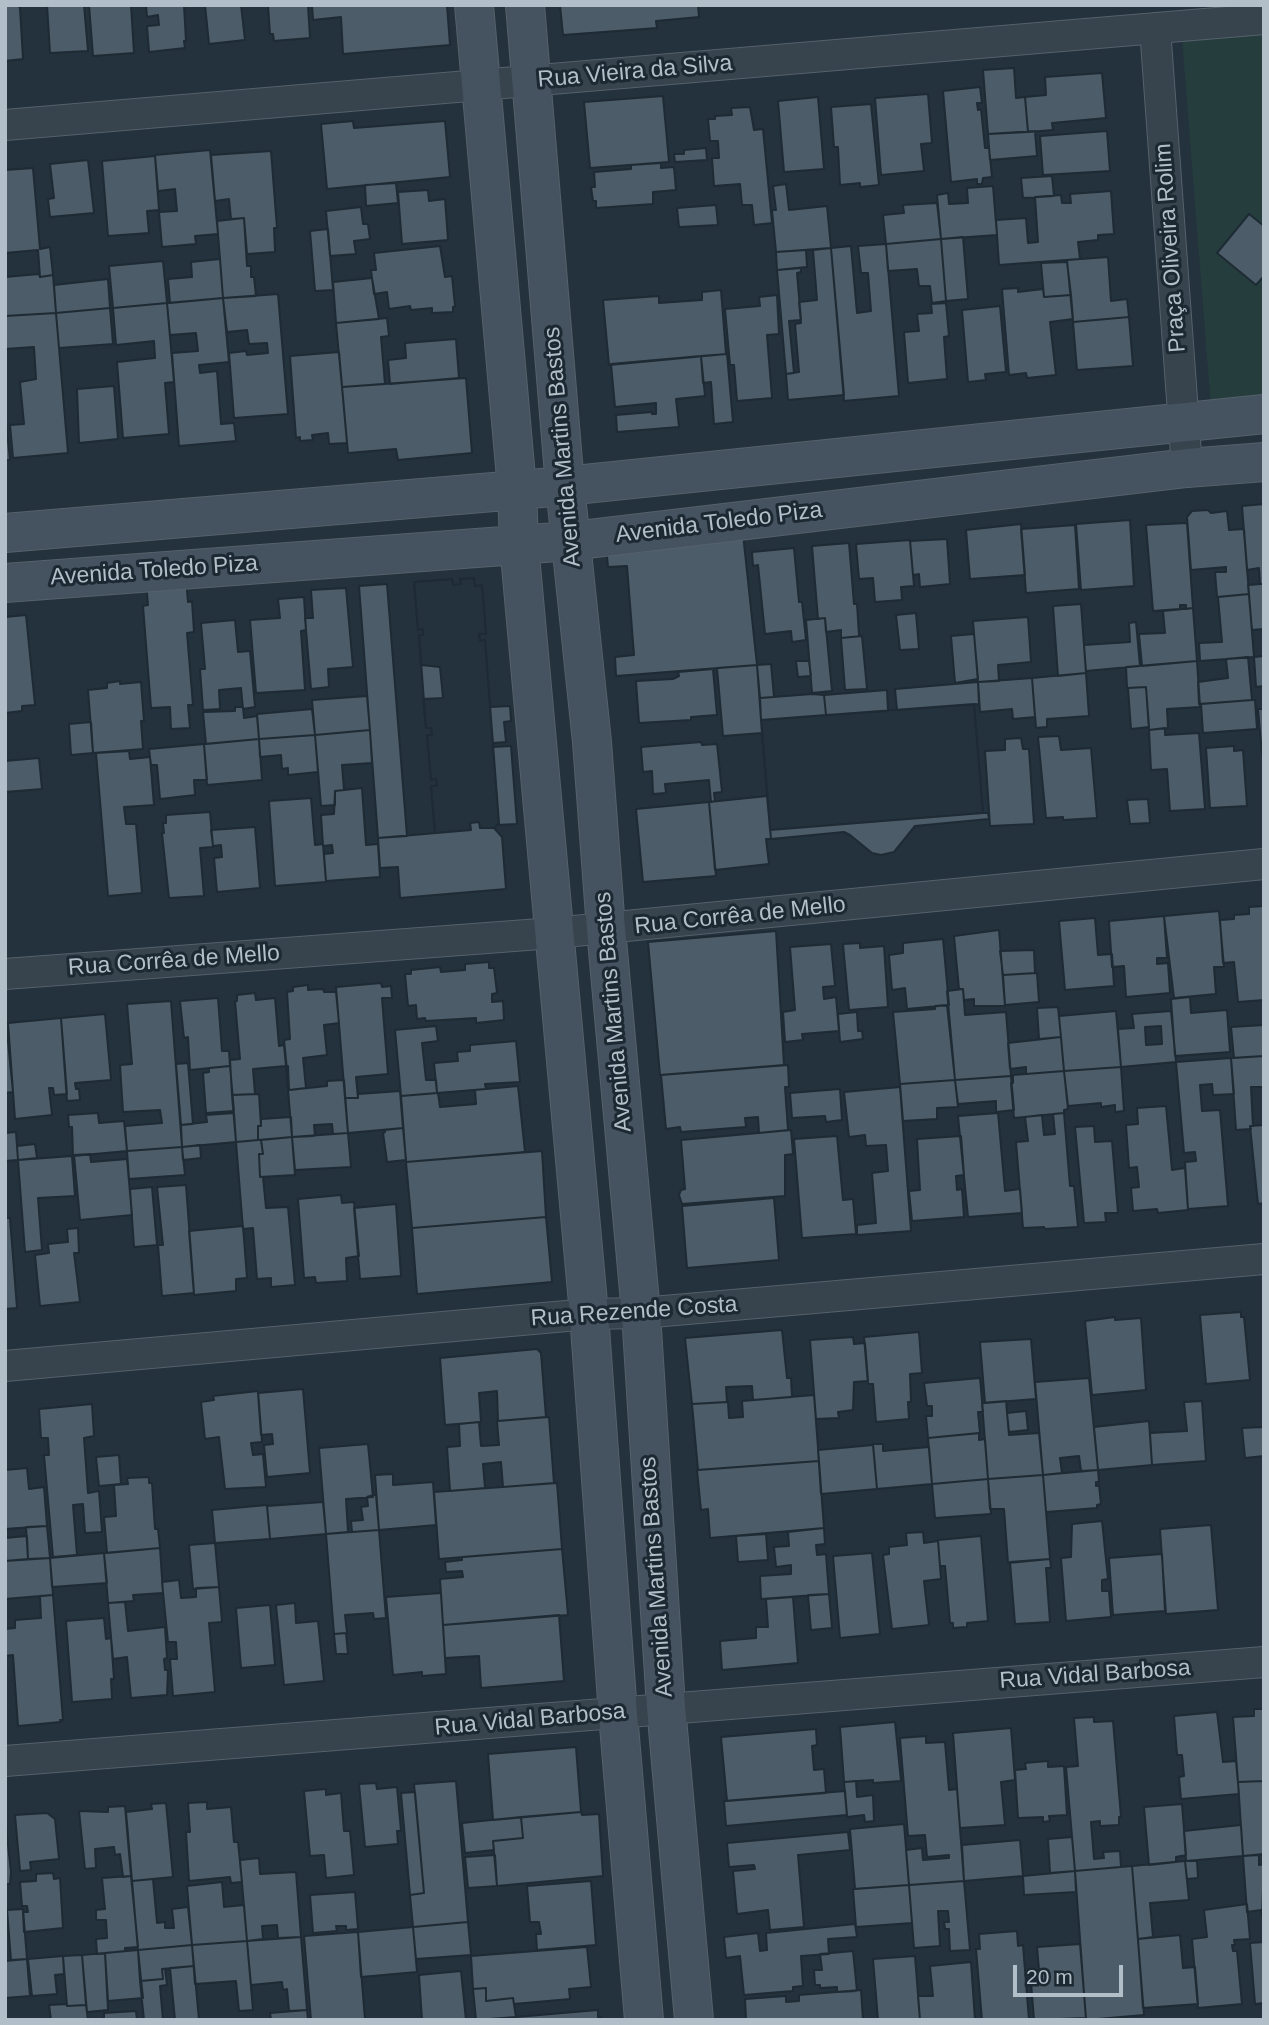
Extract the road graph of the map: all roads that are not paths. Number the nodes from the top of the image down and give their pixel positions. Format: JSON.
{"nodes":[{"id":1,"x":474,"y":5,"type":"edge"},
{"id":2,"x":525,"y":5,"type":"edge"},
{"id":3,"x":1264,"y":19,"type":"edge"},
{"id":4,"x":1155,"y":28,"type":"junction"},
{"id":5,"x":531,"y":81,"type":"junction"},
{"id":6,"x":481,"y":86,"type":"junction"},
{"id":7,"x":5,"y":125,"type":"edge"},
{"id":8,"x":1264,"y":414,"type":"edge"},
{"id":9,"x":1184,"y":421,"type":"junction"},
{"id":10,"x":1264,"y":462,"type":"edge"},
{"id":11,"x":1187,"y":468,"type":"junction"},
{"id":12,"x":565,"y":486,"type":"junction"},
{"id":13,"x":517,"y":489,"type":"junction"},
{"id":14,"x":16,"y":532,"type":"edge"},
{"id":15,"x":572,"y":541,"type":"junction"},
{"id":16,"x":519,"y":544,"type":"junction"},
{"id":17,"x":18,"y":582,"type":"edge"},
{"id":18,"x":580,"y":631,"type":"junction"},
{"id":19,"x":528,"y":639,"type":"junction"},
{"id":20,"x":592,"y":742,"type":"junction"},
{"id":21,"x":538,"y":748,"type":"junction"},
{"id":22,"x":1264,"y":864,"type":"edge"},
{"id":23,"x":606,"y":929,"type":"junction"},
{"id":24,"x":554,"y":933,"type":"junction"},
{"id":25,"x":5,"y":974,"type":"edge"},
{"id":26,"x":1264,"y":1259,"type":"edge"},
{"id":27,"x":589,"y":1314,"type":"junction"},
{"id":28,"x":641,"y":1314,"type":"junction"},
{"id":29,"x":5,"y":1366,"type":"edge"},
{"id":30,"x":1264,"y":1662,"type":"edge"},
{"id":31,"x":666,"y":1707,"type":"junction"},
{"id":32,"x":618,"y":1714,"type":"junction"},
{"id":33,"x":5,"y":1761,"type":"edge"},
{"id":34,"x":644,"y":2020,"type":"edge"},
{"id":35,"x":694,"y":2020,"type":"edge"}],
"edges":[{"from":1,"to":6,"type":"street"},
{"from":2,"to":5,"type":"street","name":"Avenida Martins Bastos"},
{"from":3,"to":4,"type":"street","name":"Rua Vieira da Silva"},
{"from":4,"to":5,"type":"street","name":"Rua Vieira da Silva"},
{"from":4,"to":9,"type":"street","name":"Praça Oliveira Rolim"},
{"from":5,"to":6,"type":"street","name":"Rua Vieira da Silva"},
{"from":5,"to":12,"type":"street","name":"Avenida Martins Bastos"},
{"from":6,"to":7,"type":"street","name":"Rua Vieira da Silva"},
{"from":6,"to":13,"type":"street"},
{"from":8,"to":9,"type":"street"},
{"from":9,"to":11,"type":"street","name":"Praça Oliveira Rolim"},
{"from":9,"to":12,"type":"street"},
{"from":10,"to":11,"type":"street","name":"Avenida Toledo Piza"},
{"from":11,"to":15,"type":"street","name":"Avenida Toledo Piza"},
{"from":12,"to":13,"type":"street"},
{"from":12,"to":15,"type":"street","name":"Avenida Martins Bastos"},
{"from":13,"to":14,"type":"street"},
{"from":13,"to":16,"type":"street"},
{"from":14,"to":17,"type":"street"},
{"from":15,"to":16,"type":"street","name":"Avenida Toledo Piza"},
{"from":15,"to":18,"type":"street","name":"Avenida Martins Bastos"},
{"from":16,"to":17,"type":"street","name":"Avenida Toledo Piza"},
{"from":16,"to":19,"type":"street"},
{"from":18,"to":19,"type":"street"},
{"from":18,"to":20,"type":"street","name":"Avenida Martins Bastos"},
{"from":19,"to":21,"type":"street"},
{"from":20,"to":21,"type":"street"},
{"from":20,"to":23,"type":"street","name":"Avenida Martins Bastos"},
{"from":21,"to":24,"type":"street"},
{"from":22,"to":23,"type":"street","name":"Rua Corrêa de Mello"},
{"from":23,"to":24,"type":"street","name":"Rua Corrêa de Mello"},
{"from":23,"to":28,"type":"street","name":"Avenida Martins Bastos"},
{"from":24,"to":25,"type":"street","name":"Rua Corrêa de Mello"},
{"from":24,"to":27,"type":"street"},
{"from":26,"to":28,"type":"street","name":"Rua Rezende Costa"},
{"from":27,"to":28,"type":"street","name":"Rua Rezende Costa"},
{"from":27,"to":29,"type":"street","name":"Rua Rezende Costa"},
{"from":27,"to":32,"type":"street"},
{"from":28,"to":31,"type":"street","name":"Avenida Martins Bastos"},
{"from":30,"to":31,"type":"street","name":"Rua Vidal Barbosa"},
{"from":31,"to":32,"type":"street","name":"Rua Vidal Barbosa"},
{"from":31,"to":35,"type":"street","name":"Avenida Martins Bastos"},
{"from":32,"to":33,"type":"street","name":"Rua Vidal Barbosa"},
{"from":32,"to":34,"type":"street"}]}
